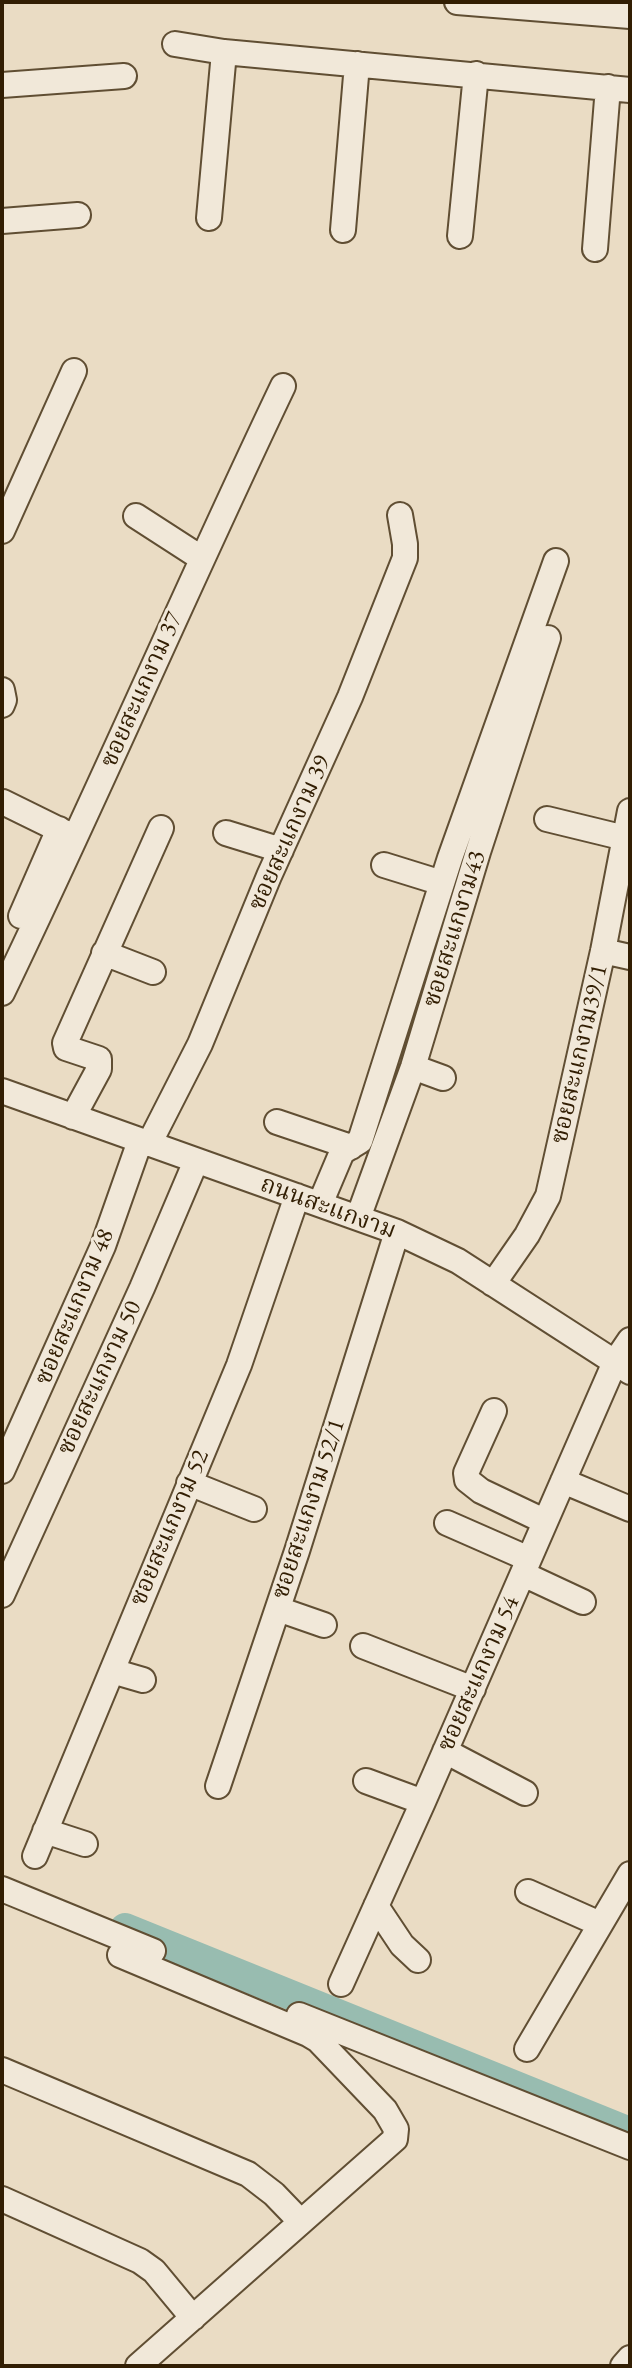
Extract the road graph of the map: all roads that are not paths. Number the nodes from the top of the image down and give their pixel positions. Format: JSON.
{"nodes":[{"id":1,"x":457,"y":2,"type":"edge"},
{"id":2,"x":620,"y":11,"type":"edge"},
{"id":3,"x":175,"y":44,"type":"dead end"},
{"id":4,"x":224,"y":52,"type":"junction"},
{"id":5,"x":357,"y":64,"type":"junction"},
{"id":6,"x":475,"y":74,"type":"junction"},
{"id":7,"x":124,"y":76,"type":"dead end"},
{"id":8,"x":2,"y":85,"type":"edge"},
{"id":9,"x":619,"y":89,"type":"edge"},
{"id":10,"x":78,"y":215,"type":"dead end"},
{"id":11,"x":209,"y":218,"type":"dead end"},
{"id":12,"x":2,"y":221,"type":"edge"},
{"id":13,"x":343,"y":230,"type":"dead end"},
{"id":14,"x":460,"y":236,"type":"dead end"},
{"id":15,"x":595,"y":249,"type":"dead end"},
{"id":16,"x":74,"y":371,"type":"dead end"},
{"id":17,"x":283,"y":386,"type":"dead end"},
{"id":18,"x":400,"y":515,"type":"dead end"},
{"id":19,"x":136,"y":516,"type":"dead end"},
{"id":20,"x":2,"y":531,"type":"edge"},
{"id":21,"x":201,"y":558,"type":"junction"},
{"id":22,"x":556,"y":561,"type":"dead end"},
{"id":23,"x":548,"y":638,"type":"dead end"},
{"id":24,"x":2,"y":690,"type":"edge"},
{"id":25,"x":2,"y":705,"type":"edge"},
{"id":26,"x":3,"y":802,"type":"edge"},
{"id":27,"x":630,"y":811,"type":"edge"},
{"id":28,"x":547,"y":819,"type":"dead end"},
{"id":29,"x":161,"y":828,"type":"dead end"},
{"id":30,"x":67,"y":833,"type":"junction"},
{"id":31,"x":226,"y":833,"type":"dead end"},
{"id":32,"x":625,"y":838,"type":"junction"},
{"id":33,"x":281,"y":850,"type":"junction"},
{"id":34,"x":384,"y":865,"type":"dead end"},
{"id":35,"x":442,"y":883,"type":"junction"},
{"id":36,"x":12,"y":936,"type":"dead end"},
{"id":37,"x":603,"y":951,"type":"junction"},
{"id":38,"x":104,"y":953,"type":"junction"},
{"id":39,"x":630,"y":957,"type":"edge"},
{"id":40,"x":153,"y":972,"type":"dead end"},
{"id":41,"x":2,"y":993,"type":"edge"},
{"id":42,"x":413,"y":1067,"type":"junction"},
{"id":43,"x":443,"y":1077,"type":"dead end"},
{"id":44,"x":4,"y":1099,"type":"edge"},
{"id":45,"x":73,"y":1117,"type":"junction"},
{"id":46,"x":277,"y":1122,"type":"dead end"},
{"id":47,"x":145,"y":1142,"type":"junction"},
{"id":48,"x":351,"y":1147,"type":"junction"},
{"id":49,"x":197,"y":1161,"type":"junction"},
{"id":50,"x":297,"y":1196,"type":"junction"},
{"id":51,"x":320,"y":1204,"type":"junction"},
{"id":52,"x":358,"y":1218,"type":"junction"},
{"id":53,"x":397,"y":1231,"type":"junction"},
{"id":54,"x":493,"y":1284,"type":"junction"},
{"id":55,"x":630,"y":1340,"type":"edge"},
{"id":56,"x":622,"y":1367,"type":"edge"},
{"id":57,"x":494,"y":1411,"type":"dead end"},
{"id":58,"x":2,"y":1471,"type":"edge"},
{"id":59,"x":564,"y":1481,"type":"junction"},
{"id":60,"x":189,"y":1483,"type":"junction"},
{"id":61,"x":254,"y":1509,"type":"dead end"},
{"id":62,"x":630,"y":1509,"type":"edge"},
{"id":63,"x":544,"y":1521,"type":"junction"},
{"id":64,"x":446,"y":1523,"type":"dead end"},
{"id":65,"x":526,"y":1567,"type":"junction"},
{"id":66,"x":2,"y":1595,"type":"edge"},
{"id":67,"x":583,"y":1602,"type":"dead end"},
{"id":68,"x":278,"y":1609,"type":"junction"},
{"id":69,"x":324,"y":1625,"type":"dead end"},
{"id":70,"x":363,"y":1646,"type":"dead end"},
{"id":71,"x":112,"y":1671,"type":"junction"},
{"id":72,"x":143,"y":1680,"type":"dead end"},
{"id":73,"x":472,"y":1689,"type":"junction"},
{"id":74,"x":445,"y":1751,"type":"junction"},
{"id":75,"x":366,"y":1781,"type":"dead end"},
{"id":76,"x":218,"y":1786,"type":"dead end"},
{"id":77,"x":525,"y":1793,"type":"dead end"},
{"id":78,"x":423,"y":1802,"type":"junction"},
{"id":79,"x":45,"y":1831,"type":"junction"},
{"id":80,"x":85,"y":1844,"type":"dead end"},
{"id":81,"x":35,"y":1856,"type":"dead end"},
{"id":82,"x":630,"y":1874,"type":"edge"},
{"id":83,"x":2,"y":1889,"type":"edge"},
{"id":84,"x":528,"y":1892,"type":"dead end"},
{"id":85,"x":376,"y":1906,"type":"junction"},
{"id":86,"x":600,"y":1924,"type":"junction"},
{"id":87,"x":120,"y":1955,"type":"dead end"},
{"id":88,"x":418,"y":1960,"type":"dead end"},
{"id":89,"x":341,"y":1984,"type":"dead end"},
{"id":90,"x":527,"y":2049,"type":"dead end"},
{"id":91,"x":2,"y":2070,"type":"edge"},
{"id":92,"x":630,"y":2147,"type":"edge"},
{"id":93,"x":2,"y":2199,"type":"edge"},
{"id":94,"x":301,"y":2222,"type":"junction"},
{"id":95,"x":193,"y":2318,"type":"junction"},
{"id":96,"x":630,"y":2358,"type":"edge"},
{"id":97,"x":138,"y":2366,"type":"edge"},
{"id":98,"x":623,"y":2366,"type":"edge"}],
"edges":[{"from":1,"to":2,"type":"street"},
{"from":3,"to":4,"type":"street"},
{"from":4,"to":5,"type":"street"},
{"from":4,"to":11,"type":"street"},
{"from":5,"to":6,"type":"street"},
{"from":5,"to":13,"type":"street"},
{"from":6,"to":9,"type":"street"},
{"from":6,"to":14,"type":"street"},
{"from":7,"to":8,"type":"street"},
{"from":9,"to":15,"type":"street"},
{"from":10,"to":12,"type":"street"},
{"from":16,"to":20,"type":"street"},
{"from":17,"to":21,"type":"street","name":"ซอยสะแกงาม 37"},
{"from":18,"to":33,"type":"street","name":"ซอยสะแกงาม 39"},
{"from":19,"to":21,"type":"street"},
{"from":21,"to":30,"type":"street","name":"ซอยสะแกงาม 37"},
{"from":22,"to":35,"type":"street"},
{"from":23,"to":42,"type":"street","name":"ซอยสะแกงาม43"},
{"from":24,"to":25,"type":"street"},
{"from":26,"to":30,"type":"street"},
{"from":27,"to":32,"type":"street","name":"ซอยสะแกงาม39/1"},
{"from":28,"to":32,"type":"street"},
{"from":29,"to":38,"type":"street"},
{"from":30,"to":36,"type":"street"},
{"from":30,"to":41,"type":"street","name":"ซอยสะแกงาม 37"},
{"from":31,"to":33,"type":"street"},
{"from":32,"to":37,"type":"street","name":"ซอยสะแกงาม39/1"},
{"from":33,"to":47,"type":"street","name":"ซอยสะแกงาม 39"},
{"from":34,"to":35,"type":"street"},
{"from":35,"to":48,"type":"street"},
{"from":37,"to":39,"type":"street"},
{"from":37,"to":54,"type":"street","name":"ซอยสะแกงาม39/1"},
{"from":38,"to":40,"type":"street"},
{"from":38,"to":45,"type":"street"},
{"from":42,"to":43,"type":"street"},
{"from":42,"to":52,"type":"street","name":"ซอยสะแกงาม43"},
{"from":44,"to":45,"type":"street","name":"ถนนสะแกงาม"},
{"from":45,"to":47,"type":"street","name":"ถนนสะแกงาม"},
{"from":46,"to":48,"type":"street"},
{"from":47,"to":49,"type":"street","name":"ถนนสะแกงาม"},
{"from":47,"to":58,"type":"street","name":"ซอยสะแกงาม 48"},
{"from":48,"to":51,"type":"street"},
{"from":49,"to":50,"type":"street","name":"ถนนสะแกงาม"},
{"from":49,"to":66,"type":"street","name":"ซอยสะแกงาม 50"},
{"from":50,"to":51,"type":"street","name":"ถนนสะแกงาม"},
{"from":50,"to":60,"type":"street","name":"ซอยสะแกงาม 52"},
{"from":51,"to":52,"type":"street","name":"ถนนสะแกงาม"},
{"from":52,"to":53,"type":"street","name":"ถนนสะแกงาม"},
{"from":53,"to":54,"type":"street","name":"ถนนสะแกงาม"},
{"from":53,"to":68,"type":"street","name":"ซอยสะแกงาม 52/1"},
{"from":54,"to":56,"type":"street","name":"ถนนสะแกงาม"},
{"from":55,"to":56,"type":"street","name":"ซอยสะแกงาม 54"},
{"from":56,"to":59,"type":"street","name":"ซอยสะแกงาม 54"},
{"from":57,"to":63,"type":"street"},
{"from":59,"to":62,"type":"street"},
{"from":59,"to":63,"type":"street","name":"ซอยสะแกงาม 54"},
{"from":60,"to":61,"type":"street"},
{"from":60,"to":71,"type":"street","name":"ซอยสะแกงาม 52"},
{"from":63,"to":65,"type":"street","name":"ซอยสะแกงาม 54"},
{"from":64,"to":65,"type":"street"},
{"from":65,"to":67,"type":"street"},
{"from":65,"to":73,"type":"street","name":"ซอยสะแกงาม 54"},
{"from":68,"to":69,"type":"street"},
{"from":68,"to":76,"type":"street","name":"ซอยสะแกงาม 52/1"},
{"from":70,"to":73,"type":"street"},
{"from":71,"to":72,"type":"street"},
{"from":71,"to":79,"type":"street","name":"ซอยสะแกงาม 52"},
{"from":73,"to":74,"type":"street","name":"ซอยสะแกงาม 54"},
{"from":74,"to":77,"type":"street"},
{"from":74,"to":78,"type":"street","name":"ซอยสะแกงาม 54"},
{"from":75,"to":78,"type":"street"},
{"from":78,"to":85,"type":"street","name":"ซอยสะแกงาม 54"},
{"from":79,"to":80,"type":"street"},
{"from":79,"to":81,"type":"street","name":"ซอยสะแกงาม 52"},
{"from":82,"to":86,"type":"street"},
{"from":83,"to":92,"type":"street"},
{"from":84,"to":86,"type":"street"},
{"from":85,"to":88,"type":"street"},
{"from":85,"to":89,"type":"street","name":"ซอยสะแกงาม 54"},
{"from":86,"to":90,"type":"street"},
{"from":87,"to":94,"type":"street"},
{"from":91,"to":94,"type":"street"},
{"from":93,"to":95,"type":"street"},
{"from":94,"to":95,"type":"street"},
{"from":95,"to":97,"type":"street"},
{"from":96,"to":98,"type":"street"}]}
